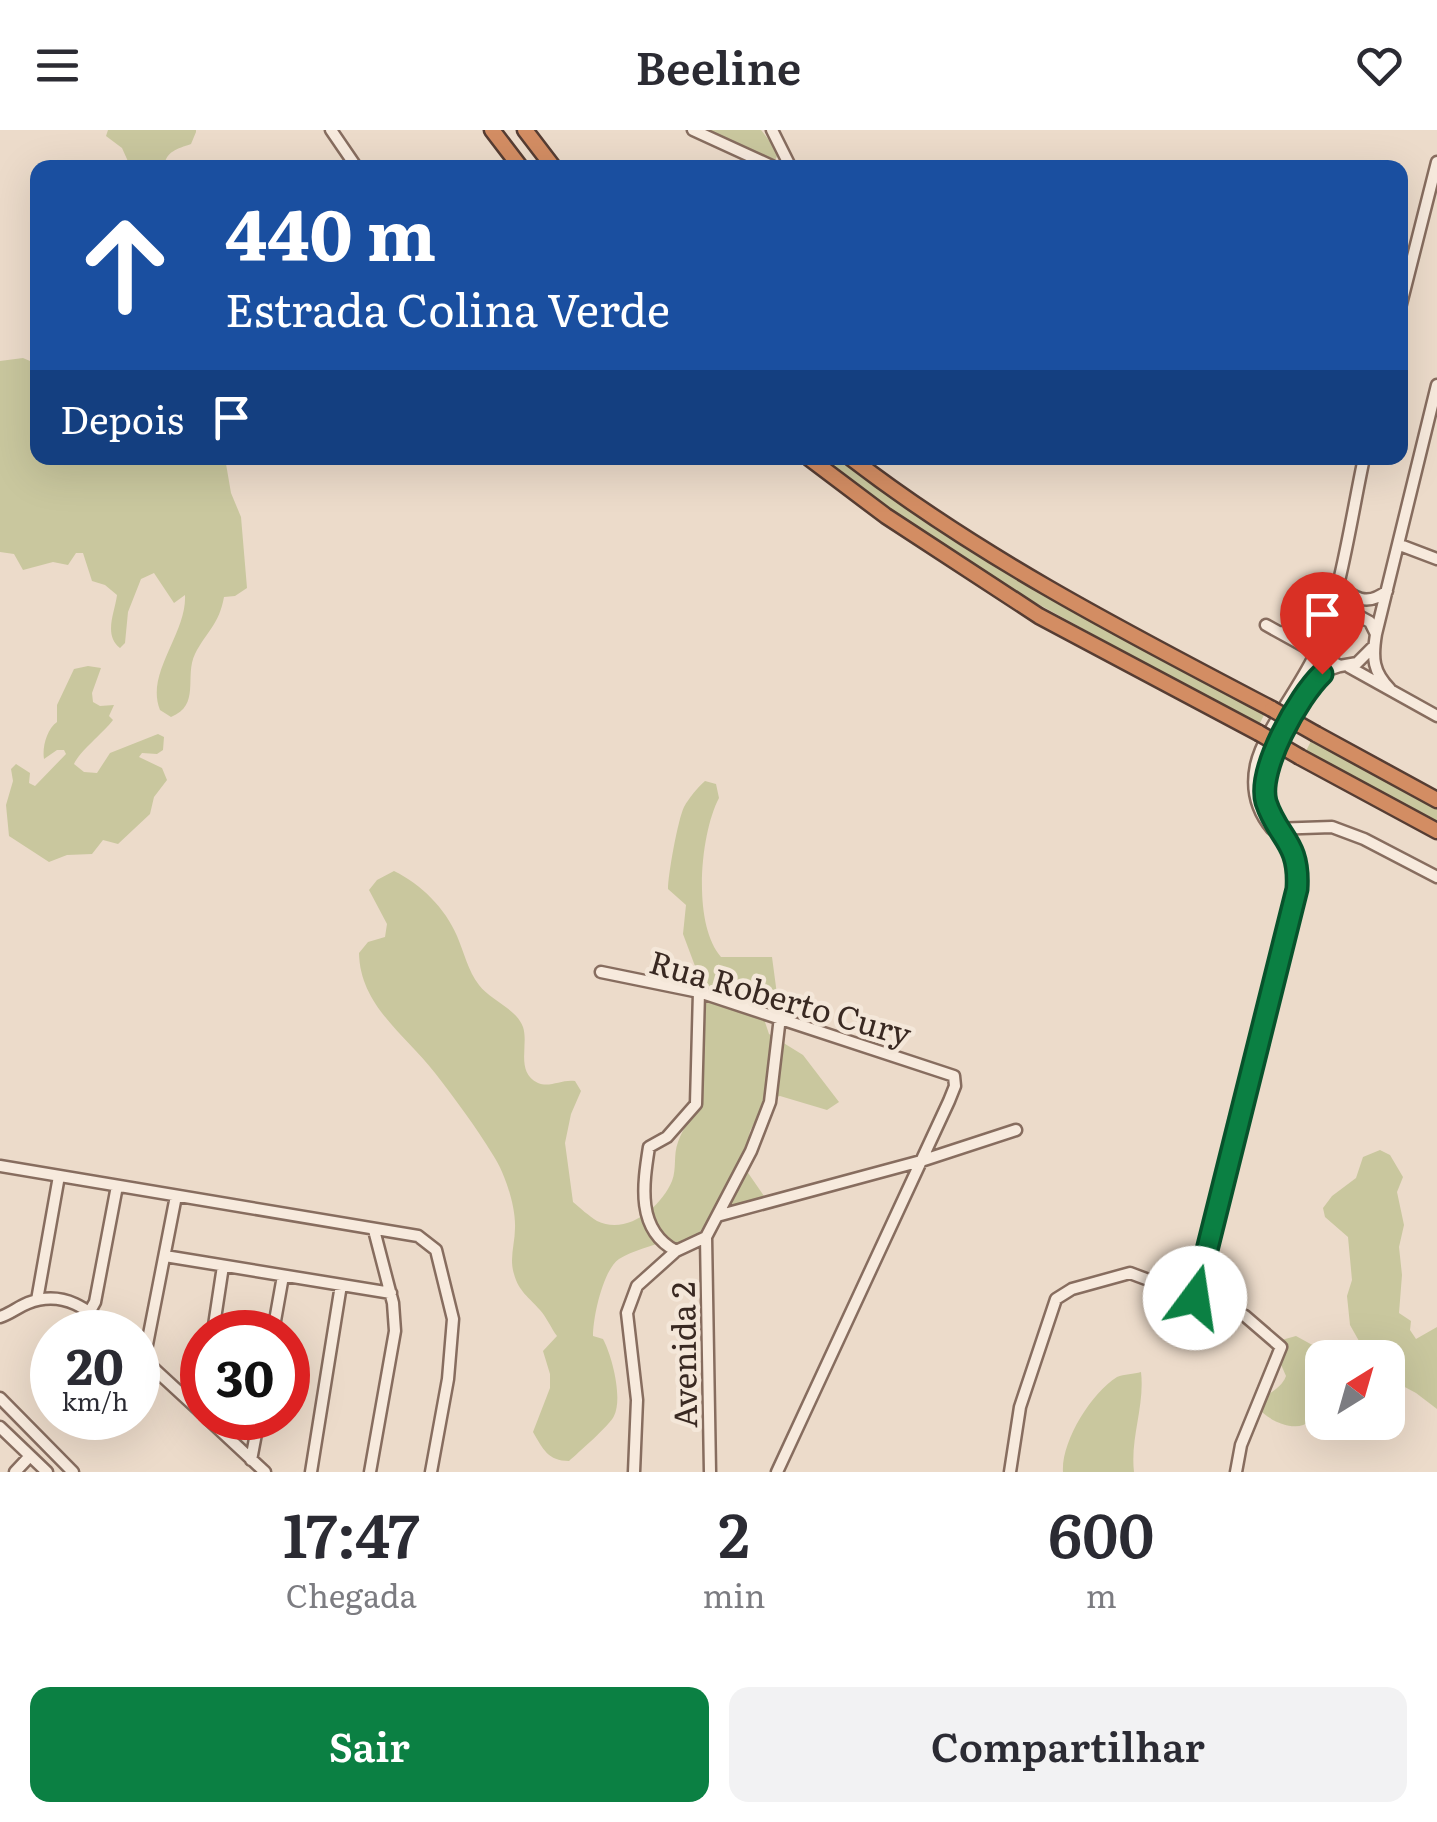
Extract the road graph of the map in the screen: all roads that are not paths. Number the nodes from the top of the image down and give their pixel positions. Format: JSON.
{"nodes":[{"id":1,"x":331,"y":130,"type":"edge"},
{"id":2,"x":492,"y":130,"type":"edge"},
{"id":3,"x":525,"y":130,"type":"edge"},
{"id":4,"x":692,"y":130,"type":"edge"},
{"id":5,"x":772,"y":130,"type":"edge"},
{"id":6,"x":352,"y":160,"type":"edge"},
{"id":7,"x":515,"y":160,"type":"edge"},
{"id":8,"x":548,"y":160,"type":"edge"},
{"id":9,"x":758,"y":160,"type":"edge"},
{"id":10,"x":787,"y":160,"type":"edge"},
{"id":11,"x":1437,"y":162,"type":"edge"},
{"id":12,"x":1408,"y":276,"type":"edge"},
{"id":13,"x":1437,"y":385,"type":"edge"},
{"id":14,"x":818,"y":465,"type":"edge"},
{"id":15,"x":861,"y":465,"type":"edge"},
{"id":16,"x":1362,"y":465,"type":"edge"},
{"id":17,"x":1400,"y":545,"type":"junction"},
{"id":18,"x":1437,"y":559,"type":"edge"},
{"id":19,"x":1336,"y":584,"type":"junction"},
{"id":20,"x":1388,"y":590,"type":"junction"},
{"id":21,"x":1328,"y":619,"type":"junction"},
{"id":22,"x":1266,"y":626,"type":"dead end"},
{"id":23,"x":1278,"y":632,"type":"junction"},
{"id":24,"x":1375,"y":640,"type":"junction"},
{"id":25,"x":1316,"y":652,"type":"junction"},
{"id":26,"x":1344,"y":667,"type":"junction"},
{"id":27,"x":1390,"y":690,"type":"junction"},
{"id":28,"x":1437,"y":700,"type":"edge"},
{"id":29,"x":1435,"y":715,"type":"edge"},
{"id":30,"x":1437,"y":800,"type":"edge"},
{"id":31,"x":1283,"y":830,"type":"junction"},
{"id":32,"x":1437,"y":831,"type":"edge"},
{"id":33,"x":1437,"y":877,"type":"edge"},
{"id":34,"x":602,"y":972,"type":"dead end"},
{"id":35,"x":699,"y":992,"type":"junction"},
{"id":36,"x":780,"y":1018,"type":"junction"},
{"id":37,"x":1016,"y":1130,"type":"dead end"},
{"id":38,"x":920,"y":1161,"type":"junction"},
{"id":39,"x":0,"y":1166,"type":"edge"},
{"id":40,"x":59,"y":1176,"type":"junction"},
{"id":41,"x":117,"y":1186,"type":"junction"},
{"id":42,"x":176,"y":1196,"type":"junction"},
{"id":43,"x":717,"y":1216,"type":"junction"},
{"id":44,"x":374,"y":1230,"type":"junction"},
{"id":45,"x":706,"y":1237,"type":"junction"},
{"id":46,"x":676,"y":1251,"type":"junction"},
{"id":47,"x":165,"y":1256,"type":"junction"},
{"id":48,"x":223,"y":1266,"type":"junction"},
{"id":49,"x":283,"y":1276,"type":"junction"},
{"id":50,"x":341,"y":1285,"type":"junction"},
{"id":51,"x":390,"y":1293,"type":"junction"},
{"id":52,"x":1195,"y":1298,"type":"junction"},
{"id":53,"x":37,"y":1300,"type":"junction"},
{"id":54,"x":90,"y":1310,"type":"joint"},
{"id":55,"x":152,"y":1310,"type":"edge"},
{"id":56,"x":216,"y":1310,"type":"edge"},
{"id":57,"x":277,"y":1310,"type":"edge"},
{"id":58,"x":2,"y":1319,"type":"edge"},
{"id":59,"x":160,"y":1373,"type":"edge"},
{"id":60,"x":180,"y":1390,"type":"edge"},
{"id":61,"x":0,"y":1398,"type":"edge"},
{"id":62,"x":0,"y":1427,"type":"edge"},
{"id":63,"x":232,"y":1440,"type":"edge"},
{"id":64,"x":255,"y":1440,"type":"edge"},
{"id":65,"x":30,"y":1456,"type":"junction"},
{"id":66,"x":251,"y":1460,"type":"junction"},
{"id":67,"x":16,"y":1472,"type":"edge"},
{"id":68,"x":47,"y":1472,"type":"edge"},
{"id":69,"x":73,"y":1472,"type":"edge"},
{"id":70,"x":265,"y":1472,"type":"edge"},
{"id":71,"x":311,"y":1472,"type":"edge"},
{"id":72,"x":370,"y":1472,"type":"edge"},
{"id":73,"x":431,"y":1472,"type":"edge"},
{"id":74,"x":634,"y":1472,"type":"edge"},
{"id":75,"x":710,"y":1472,"type":"edge"},
{"id":76,"x":777,"y":1472,"type":"edge"},
{"id":77,"x":1010,"y":1472,"type":"edge"},
{"id":78,"x":1236,"y":1472,"type":"edge"}],
"edges":[{"from":1,"to":6,"type":"street"},
{"from":2,"to":7,"type":"highway"},
{"from":3,"to":8,"type":"highway"},
{"from":4,"to":9,"type":"street"},
{"from":5,"to":10,"type":"street"},
{"from":11,"to":12,"type":"street"},
{"from":13,"to":17,"type":"street"},
{"from":14,"to":32,"type":"highway","bridge":true},
{"from":15,"to":30,"type":"highway","bridge":true},
{"from":16,"to":19,"type":"street"},
{"from":17,"to":18,"type":"street"},
{"from":17,"to":20,"type":"street"},
{"from":19,"to":20,"type":"street"},
{"from":19,"to":21,"type":"street"},
{"from":20,"to":24,"type":"street"},
{"from":21,"to":23,"type":"street"},
{"from":21,"to":24,"type":"street"},
{"from":21,"to":25,"type":"street"},
{"from":22,"to":23,"type":"street"},
{"from":23,"to":25,"type":"street"},
{"from":24,"to":26,"type":"street"},
{"from":24,"to":27,"type":"street"},
{"from":25,"to":26,"type":"street"},
{"from":25,"to":31,"type":"street"},
{"from":26,"to":27,"type":"street"},
{"from":26,"to":31,"type":"street"},
{"from":27,"to":29,"type":"street"},
{"from":28,"to":29,"type":"street"},
{"from":31,"to":33,"type":"street"},
{"from":31,"to":52,"type":"street"},
{"from":34,"to":35,"type":"street","name":"Rua Roberto Cury"},
{"from":35,"to":36,"type":"street","name":"Rua Roberto Cury"},
{"from":35,"to":46,"type":"street"},
{"from":36,"to":38,"type":"street","name":"Rua Roberto Cury"},
{"from":36,"to":43,"type":"street"},
{"from":37,"to":38,"type":"street"},
{"from":38,"to":43,"type":"street"},
{"from":38,"to":76,"type":"street"},
{"from":39,"to":40,"type":"street"},
{"from":40,"to":41,"type":"street"},
{"from":40,"to":53,"type":"street"},
{"from":41,"to":42,"type":"street"},
{"from":41,"to":54,"type":"street"},
{"from":42,"to":44,"type":"street"},
{"from":42,"to":47,"type":"street"},
{"from":43,"to":45,"type":"street"},
{"from":44,"to":51,"type":"street"},
{"from":44,"to":73,"type":"street"},
{"from":45,"to":46,"type":"street"},
{"from":45,"to":75,"type":"street","name":"Avenida 2"},
{"from":46,"to":74,"type":"street"},
{"from":47,"to":48,"type":"street"},
{"from":47,"to":55,"type":"street"},
{"from":48,"to":49,"type":"street"},
{"from":48,"to":56,"type":"street"},
{"from":49,"to":50,"type":"street"},
{"from":49,"to":57,"type":"street"},
{"from":50,"to":51,"type":"street"},
{"from":50,"to":71,"type":"street"},
{"from":51,"to":72,"type":"street"},
{"from":52,"to":77,"type":"street"},
{"from":52,"to":78,"type":"street"},
{"from":53,"to":54,"type":"street"},
{"from":53,"to":58,"type":"street"},
{"from":59,"to":60,"type":"street"},
{"from":61,"to":69,"type":"street"},
{"from":62,"to":65,"type":"street"},
{"from":63,"to":66,"type":"street"},
{"from":64,"to":66,"type":"street"},
{"from":65,"to":67,"type":"street"},
{"from":65,"to":68,"type":"street"},
{"from":66,"to":70,"type":"street"}]}
